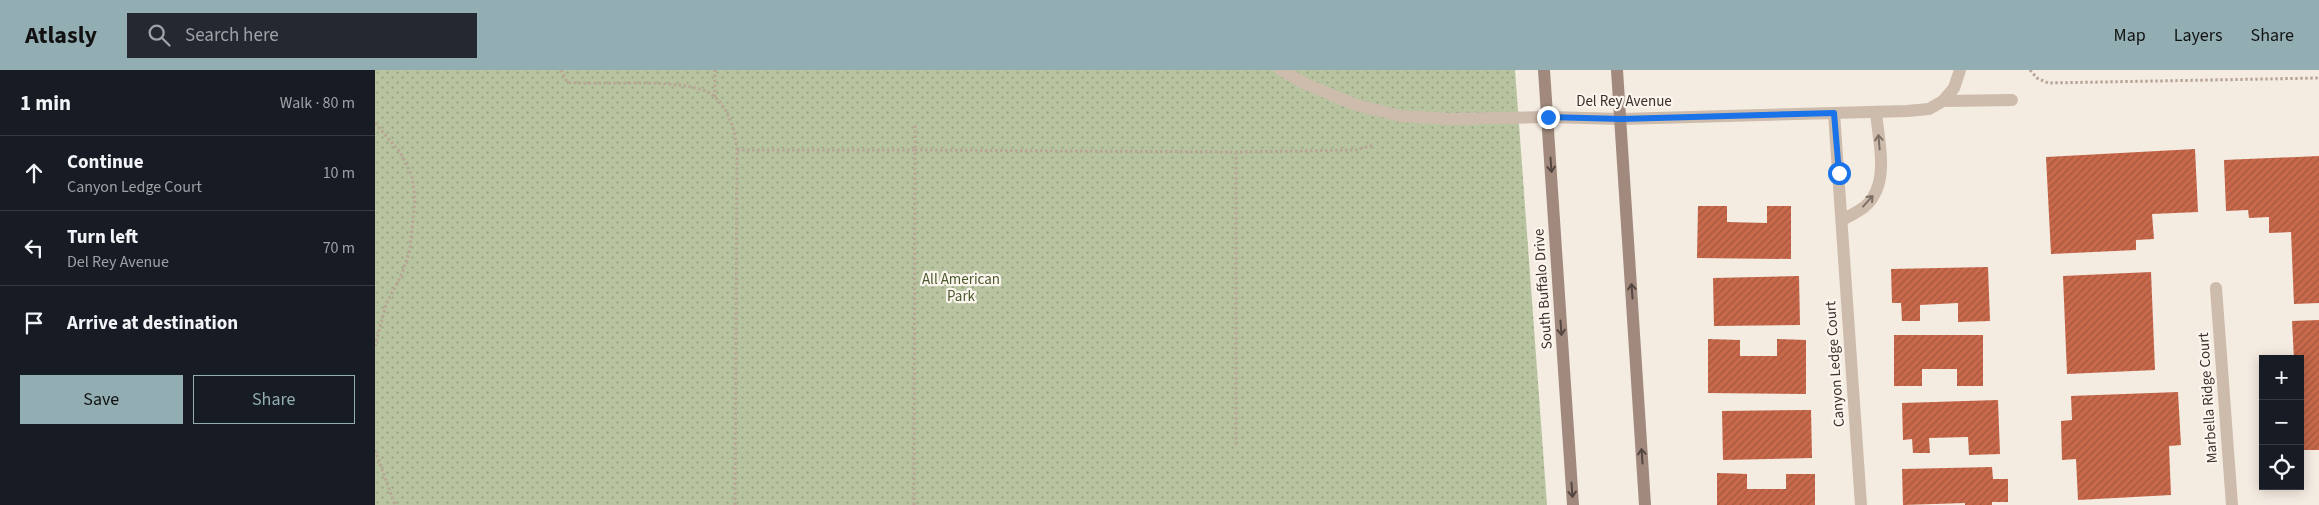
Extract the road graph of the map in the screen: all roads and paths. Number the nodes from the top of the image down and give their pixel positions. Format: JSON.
{"nodes":[{"id":1,"x":561,"y":70,"type":"edge"},
{"id":2,"x":715,"y":70,"type":"edge"},
{"id":3,"x":1281,"y":70,"type":"edge"},
{"id":4,"x":1544,"y":70,"type":"edge"},
{"id":5,"x":1617,"y":70,"type":"edge"},
{"id":6,"x":1960,"y":70,"type":"edge"},
{"id":7,"x":2031,"y":70,"type":"edge"},
{"id":8,"x":2319,"y":78,"type":"edge"},
{"id":9,"x":715,"y":97,"type":"junction"},
{"id":10,"x":1943,"y":100,"type":"junction"},
{"id":11,"x":2012,"y":100,"type":"dead end"},
{"id":12,"x":1876,"y":112,"type":"junction"},
{"id":13,"x":1834,"y":113,"type":"junction"},
{"id":14,"x":1548,"y":117,"type":"junction"},
{"id":15,"x":1621,"y":119,"type":"junction"},
{"id":16,"x":375,"y":123,"type":"edge"},
{"id":17,"x":915,"y":124,"type":"dead end"},
{"id":18,"x":1374,"y":145,"type":"dead end"},
{"id":19,"x":737,"y":150,"type":"junction"},
{"id":20,"x":915,"y":150,"type":"junction"},
{"id":21,"x":1236,"y":152,"type":"junction"},
{"id":22,"x":1842,"y":220,"type":"junction"},
{"id":23,"x":2216,"y":288,"type":"dead end"},
{"id":24,"x":375,"y":346,"type":"edge"},
{"id":25,"x":1236,"y":445,"type":"dead end"},
{"id":26,"x":375,"y":450,"type":"edge"},
{"id":27,"x":395,"y":505,"type":"edge"},
{"id":28,"x":735,"y":505,"type":"edge"},
{"id":29,"x":914,"y":505,"type":"edge"},
{"id":30,"x":1573,"y":505,"type":"edge"},
{"id":31,"x":1645,"y":505,"type":"edge"},
{"id":32,"x":1861,"y":505,"type":"edge"},
{"id":33,"x":2232,"y":505,"type":"edge"}],
"edges":[{"from":1,"to":9,"type":"path"},
{"from":2,"to":9,"type":"path"},
{"from":3,"to":14,"type":"street","name":"Del Rey Avenue"},
{"from":4,"to":14,"type":"main road","name":"South Buffalo Drive"},
{"from":5,"to":15,"type":"main road"},
{"from":6,"to":10,"type":"street"},
{"from":7,"to":8,"type":"path"},
{"from":9,"to":19,"type":"path"},
{"from":10,"to":11,"type":"street"},
{"from":10,"to":12,"type":"street","name":"Del Rey Avenue"},
{"from":12,"to":13,"type":"street","name":"Del Rey Avenue"},
{"from":22,"to":12,"type":"street","one_way":true},
{"from":13,"to":15,"type":"street","name":"Del Rey Avenue"},
{"from":13,"to":22,"type":"street","name":"Canyon Ledge Court"},
{"from":14,"to":15,"type":"street","name":"Del Rey Avenue"},
{"from":14,"to":30,"type":"main road","name":"South Buffalo Drive","one_way":true},
{"from":31,"to":15,"type":"main road","one_way":true},
{"from":16,"to":24,"type":"path"},
{"from":17,"to":20,"type":"path"},
{"from":18,"to":21,"type":"path"},
{"from":19,"to":20,"type":"path"},
{"from":19,"to":28,"type":"path"},
{"from":20,"to":21,"type":"path"},
{"from":20,"to":29,"type":"path"},
{"from":21,"to":25,"type":"path"},
{"from":22,"to":32,"type":"street","name":"Canyon Ledge Court"},
{"from":23,"to":33,"type":"street","name":"Marbella Ridge Court"},
{"from":26,"to":27,"type":"path"}]}
